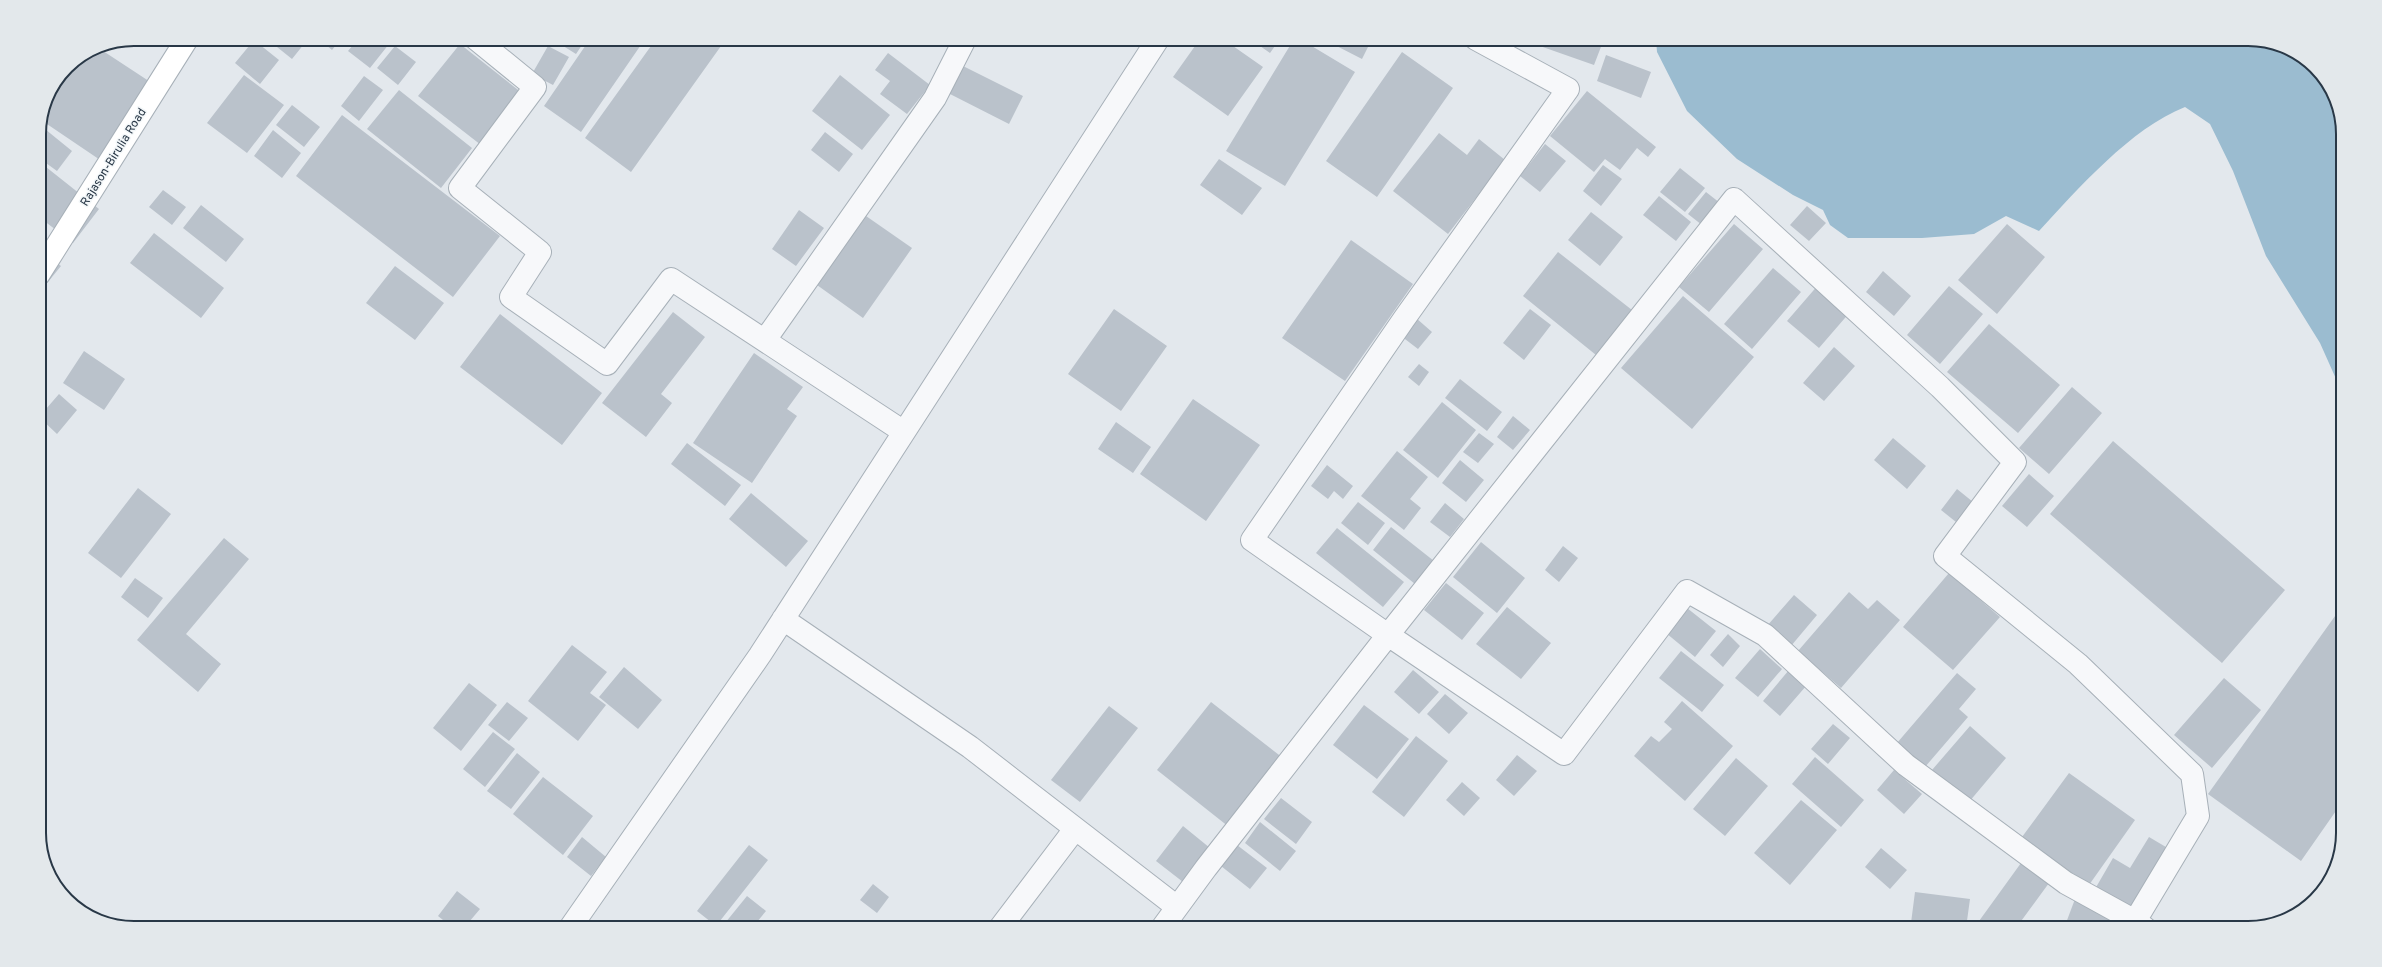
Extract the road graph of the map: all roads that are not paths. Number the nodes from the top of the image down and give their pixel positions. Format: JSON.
{"nodes":[{"id":1,"x":183,"y":46,"type":"edge"},
{"id":2,"x":485,"y":46,"type":"edge"},
{"id":3,"x":961,"y":46,"type":"edge"},
{"id":4,"x":1153,"y":46,"type":"edge"},
{"id":5,"x":1489,"y":46,"type":"edge"},
{"id":6,"x":46,"y":263,"type":"edge"},
{"id":7,"x":765,"y":340,"type":"junction"},
{"id":8,"x":904,"y":432,"type":"junction"},
{"id":9,"x":783,"y":619,"type":"junction"},
{"id":10,"x":1388,"y":635,"type":"junction"},
{"id":11,"x":1075,"y":829,"type":"junction"},
{"id":12,"x":1177,"y":907,"type":"junction"},
{"id":13,"x":575,"y":921,"type":"edge"},
{"id":14,"x":1005,"y":921,"type":"edge"},
{"id":15,"x":1167,"y":921,"type":"edge"},
{"id":16,"x":2133,"y":921,"type":"edge"},
{"id":17,"x":2142,"y":921,"type":"edge"}],
"edges":[{"from":1,"to":6,"type":"street","name":"Rajason-Birulia Road"},
{"from":2,"to":7,"type":"street"},
{"from":3,"to":7,"type":"street"},
{"from":4,"to":8,"type":"street"},
{"from":5,"to":10,"type":"street"},
{"from":7,"to":8,"type":"street"},
{"from":8,"to":9,"type":"street"},
{"from":9,"to":11,"type":"street"},
{"from":9,"to":13,"type":"street"},
{"from":10,"to":12,"type":"street"},
{"from":10,"to":16,"type":"street"},
{"from":10,"to":17,"type":"street"},
{"from":11,"to":12,"type":"street"},
{"from":11,"to":14,"type":"street"},
{"from":12,"to":15,"type":"street"}]}
